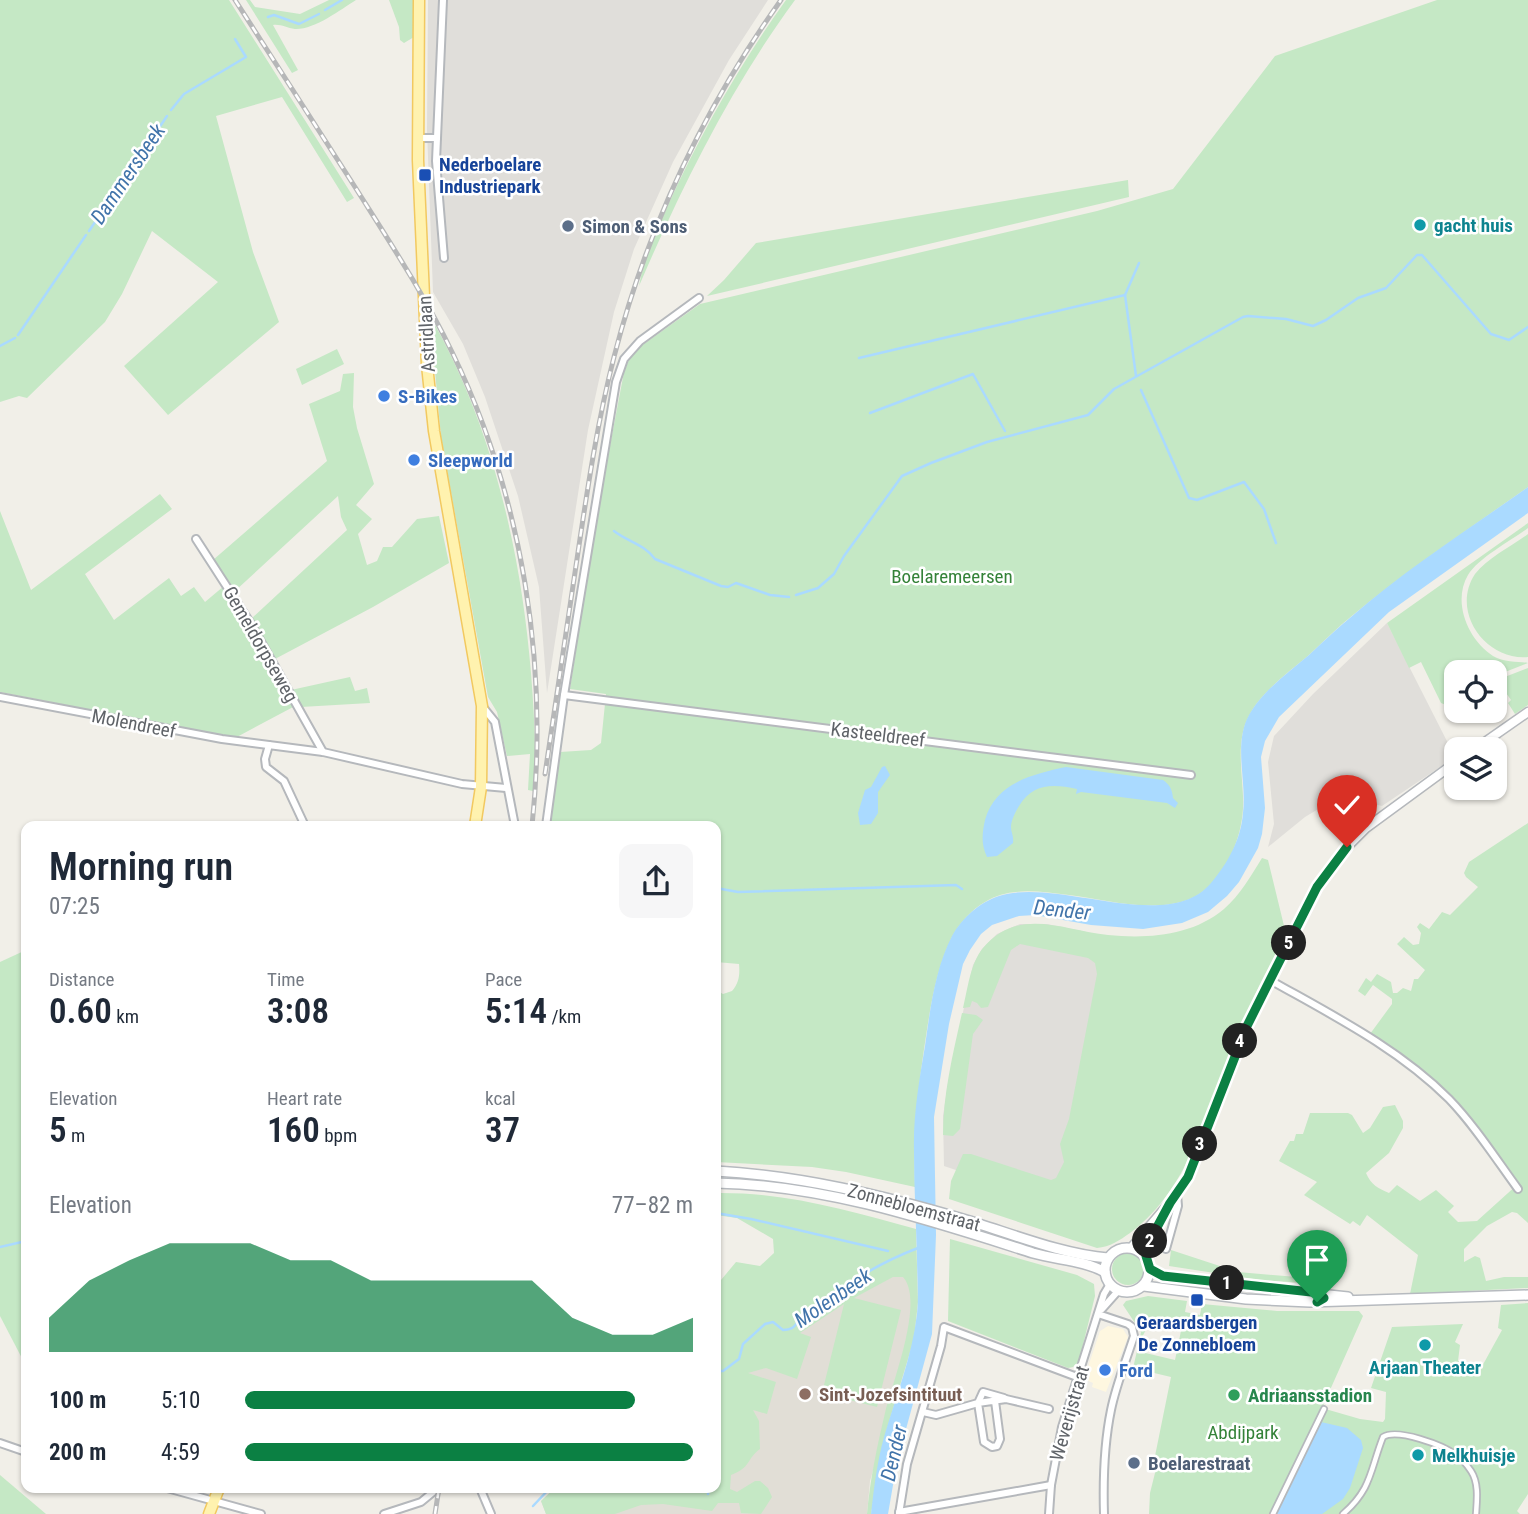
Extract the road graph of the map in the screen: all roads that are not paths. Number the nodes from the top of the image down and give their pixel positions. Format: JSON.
{"nodes":[{"id":1,"x":419,"y":0,"type":"edge"},
{"id":2,"x":443,"y":0,"type":"edge"},
{"id":3,"x":418,"y":138,"type":"junction"},
{"id":4,"x":437,"y":138,"type":"junction"},
{"id":5,"x":444,"y":258,"type":"dead end"},
{"id":6,"x":699,"y":298,"type":"dead end"},
{"id":7,"x":196,"y":539,"type":"dead end"},
{"id":8,"x":564,"y":695,"type":"junction"},
{"id":9,"x":0,"y":697,"type":"edge"},
{"id":10,"x":482,"y":706,"type":"junction"},
{"id":11,"x":1528,"y":712,"type":"edge"},
{"id":12,"x":1492,"y":737,"type":"edge"},
{"id":13,"x":269,"y":745,"type":"junction"},
{"id":14,"x":323,"y":752,"type":"junction"},
{"id":15,"x":1444,"y":770,"type":"edge"},
{"id":16,"x":1191,"y":775,"type":"dead end"},
{"id":17,"x":481,"y":787,"type":"junction"},
{"id":18,"x":506,"y":788,"type":"junction"},
{"id":19,"x":304,"y":821,"type":"edge"},
{"id":20,"x":476,"y":821,"type":"edge"},
{"id":21,"x":514,"y":821,"type":"edge"},
{"id":22,"x":547,"y":821,"type":"edge"},
{"id":23,"x":1270,"y":980,"type":"junction"},
{"id":24,"x":721,"y":1171,"type":"edge"},
{"id":25,"x":721,"y":1183,"type":"edge"},
{"id":26,"x":1518,"y":1189,"type":"dead end"},
{"id":27,"x":1177,"y":1194,"type":"junction"},
{"id":28,"x":886,"y":1202,"type":"junction"},
{"id":29,"x":1170,"y":1203,"type":"junction"},
{"id":30,"x":1131,"y":1248,"type":"junction"},
{"id":31,"x":1166,"y":1249,"type":"dead end"},
{"id":32,"x":1146,"y":1256,"type":"junction"},
{"id":33,"x":1108,"y":1258,"type":"junction"},
{"id":34,"x":1150,"y":1269,"type":"junction"},
{"id":35,"x":1105,"y":1272,"type":"junction"},
{"id":36,"x":1110,"y":1284,"type":"junction"},
{"id":37,"x":1144,"y":1286,"type":"junction"},
{"id":38,"x":1118,"y":1291,"type":"junction"},
{"id":39,"x":1528,"y":1295,"type":"edge"},
{"id":40,"x":1318,"y":1297,"type":"junction"},
{"id":41,"x":1098,"y":1314,"type":"junction"},
{"id":42,"x":1077,"y":1377,"type":"junction"},
{"id":43,"x":1006,"y":1399,"type":"junction"},
{"id":44,"x":995,"y":1401,"type":"junction"},
{"id":45,"x":978,"y":1403,"type":"junction"},
{"id":46,"x":1049,"y":1409,"type":"dead end"},
{"id":47,"x":1324,"y":1409,"type":"dead end"},
{"id":48,"x":923,"y":1412,"type":"junction"},
{"id":49,"x":0,"y":1443,"type":"edge"},
{"id":50,"x":21,"y":1450,"type":"edge"},
{"id":51,"x":1051,"y":1485,"type":"junction"},
{"id":52,"x":187,"y":1493,"type":"edge"},
{"id":53,"x":217,"y":1493,"type":"edge"},
{"id":54,"x":424,"y":1493,"type":"edge"},
{"id":55,"x":431,"y":1493,"type":"edge"},
{"id":56,"x":482,"y":1493,"type":"edge"},
{"id":57,"x":424,"y":1498,"type":"junction"},
{"id":58,"x":214,"y":1500,"type":"junction"},
{"id":59,"x":899,"y":1513,"type":"edge"},
{"id":60,"x":209,"y":1514,"type":"edge"},
{"id":61,"x":261,"y":1514,"type":"edge"},
{"id":62,"x":384,"y":1514,"type":"edge"},
{"id":63,"x":491,"y":1514,"type":"edge"},
{"id":64,"x":1049,"y":1514,"type":"edge"},
{"id":65,"x":1104,"y":1514,"type":"edge"},
{"id":66,"x":1273,"y":1514,"type":"edge"},
{"id":67,"x":1343,"y":1514,"type":"edge"},
{"id":68,"x":1476,"y":1514,"type":"edge"}],
"edges":[{"from":1,"to":3,"type":"main road","name":"Astridlaan"},
{"from":2,"to":4,"type":"street"},
{"from":3,"to":4,"type":"street"},
{"from":3,"to":10,"type":"main road","name":"Astridlaan"},
{"from":4,"to":5,"type":"street"},
{"from":6,"to":8,"type":"street"},
{"from":7,"to":14,"type":"street","name":"Gemeldorpseweg"},
{"from":8,"to":16,"type":"street","name":"Kasteeldreef"},
{"from":8,"to":22,"type":"street"},
{"from":9,"to":13,"type":"street","name":"Molendreef"},
{"from":10,"to":17,"type":"main road","name":"Astridlaan"},
{"from":10,"to":18,"type":"street","name":"Astridlaan"},
{"from":11,"to":12,"type":"street"},
{"from":13,"to":14,"type":"street","name":"Molendreef"},
{"from":13,"to":19,"type":"street"},
{"from":14,"to":17,"type":"street","name":"Molendreef"},
{"from":15,"to":23,"type":"street"},
{"from":17,"to":18,"type":"street"},
{"from":17,"to":20,"type":"main road","name":"Astridlaan"},
{"from":18,"to":21,"type":"street","name":"Astridlaan"},
{"from":23,"to":26,"type":"street"},
{"from":23,"to":27,"type":"street"},
{"from":24,"to":28,"type":"main road","name":"Zonnebloemstraat"},
{"from":25,"to":28,"type":"main road","name":"Zonnebloemstraat"},
{"from":27,"to":29,"type":"street"},
{"from":27,"to":31,"type":"street"},
{"from":28,"to":33,"type":"main road","name":"Zonnebloemstraat"},
{"from":28,"to":35,"type":"main road","name":"Zonnebloemstraat"},
{"from":29,"to":30,"type":"street"},
{"from":29,"to":32,"type":"street"},
{"from":30,"to":32,"type":"main road"},
{"from":30,"to":33,"type":"main road"},
{"from":32,"to":34,"type":"main road"},
{"from":33,"to":35,"type":"main road"},
{"from":34,"to":37,"type":"main road"},
{"from":34,"to":40,"type":"main road"},
{"from":35,"to":36,"type":"main road"},
{"from":36,"to":38,"type":"main road"},
{"from":36,"to":41,"type":"street","name":"Weverijstraat"},
{"from":37,"to":38,"type":"main road"},
{"from":37,"to":40,"type":"main road"},
{"from":38,"to":41,"type":"street","name":"Weverijstraat"},
{"from":39,"to":40,"type":"main road"},
{"from":41,"to":42,"type":"street","name":"Weverijstraat"},
{"from":41,"to":65,"type":"street"},
{"from":42,"to":48,"type":"street"},
{"from":42,"to":51,"type":"street","name":"Weverijstraat"},
{"from":43,"to":44,"type":"street"},
{"from":43,"to":45,"type":"street"},
{"from":43,"to":46,"type":"street"},
{"from":44,"to":45,"type":"street"},
{"from":44,"to":45,"type":"street"},
{"from":45,"to":48,"type":"street"},
{"from":47,"to":66,"type":"street"},
{"from":48,"to":59,"type":"street"},
{"from":49,"to":50,"type":"street"},
{"from":51,"to":59,"type":"street"},
{"from":51,"to":64,"type":"street","name":"Weverijstraat"},
{"from":52,"to":58,"type":"street"},
{"from":53,"to":58,"type":"main road"},
{"from":54,"to":57,"type":"street"},
{"from":55,"to":57,"type":"street"},
{"from":56,"to":63,"type":"street"},
{"from":57,"to":62,"type":"street"},
{"from":58,"to":60,"type":"main road"},
{"from":58,"to":61,"type":"street"},
{"from":67,"to":68,"type":"street"}]}
